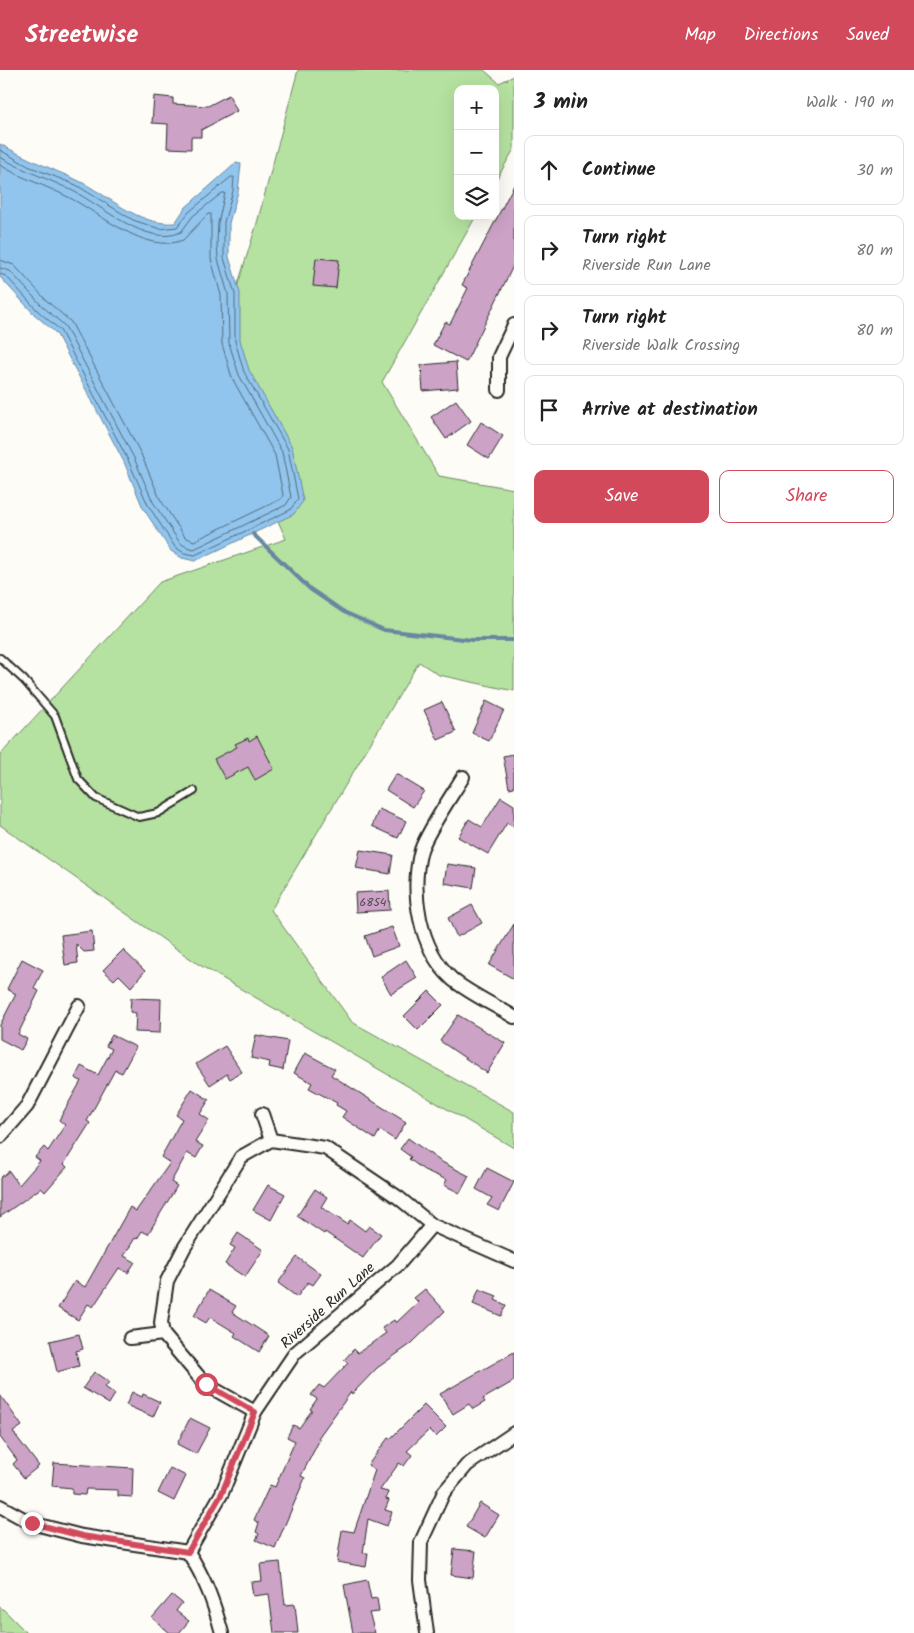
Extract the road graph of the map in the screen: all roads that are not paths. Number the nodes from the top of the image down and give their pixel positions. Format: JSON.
{"nodes":[{"id":1,"x":514,"y":325,"type":"edge"},
{"id":2,"x":499,"y":390,"type":"dead end"},
{"id":3,"x":0,"y":658,"type":"edge"},
{"id":4,"x":463,"y":777,"type":"dead end"},
{"id":5,"x":194,"y":791,"type":"dead end"},
{"id":6,"x":79,"y":1006,"type":"dead end"},
{"id":7,"x":514,"y":1017,"type":"edge"},
{"id":8,"x":262,"y":1114,"type":"dead end"},
{"id":9,"x":0,"y":1137,"type":"edge"},
{"id":10,"x":271,"y":1140,"type":"junction"},
{"id":11,"x":432,"y":1225,"type":"junction"},
{"id":12,"x":514,"y":1261,"type":"edge"},
{"id":13,"x":163,"y":1334,"type":"junction"},
{"id":14,"x":130,"y":1338,"type":"dead end"},
{"id":15,"x":255,"y":1412,"type":"junction"},
{"id":16,"x":514,"y":1434,"type":"edge"},
{"id":17,"x":0,"y":1506,"type":"edge"},
{"id":18,"x":188,"y":1552,"type":"junction"},
{"id":19,"x":222,"y":1633,"type":"edge"},
{"id":20,"x":427,"y":1633,"type":"edge"}],
"edges":[{"from":1,"to":2,"type":"street"},
{"from":3,"to":5,"type":"lane"},
{"from":4,"to":7,"type":"street"},
{"from":6,"to":9,"type":"street"},
{"from":8,"to":10,"type":"street"},
{"from":10,"to":11,"type":"street"},
{"from":10,"to":13,"type":"street"},
{"from":11,"to":12,"type":"street"},
{"from":11,"to":15,"type":"street","name":"Riverside Run Lane"},
{"from":13,"to":14,"type":"street"},
{"from":13,"to":15,"type":"street"},
{"from":15,"to":18,"type":"street","name":"Riverside Run Lane"},
{"from":16,"to":20,"type":"street"},
{"from":17,"to":18,"type":"street"},
{"from":18,"to":19,"type":"street"}]}
